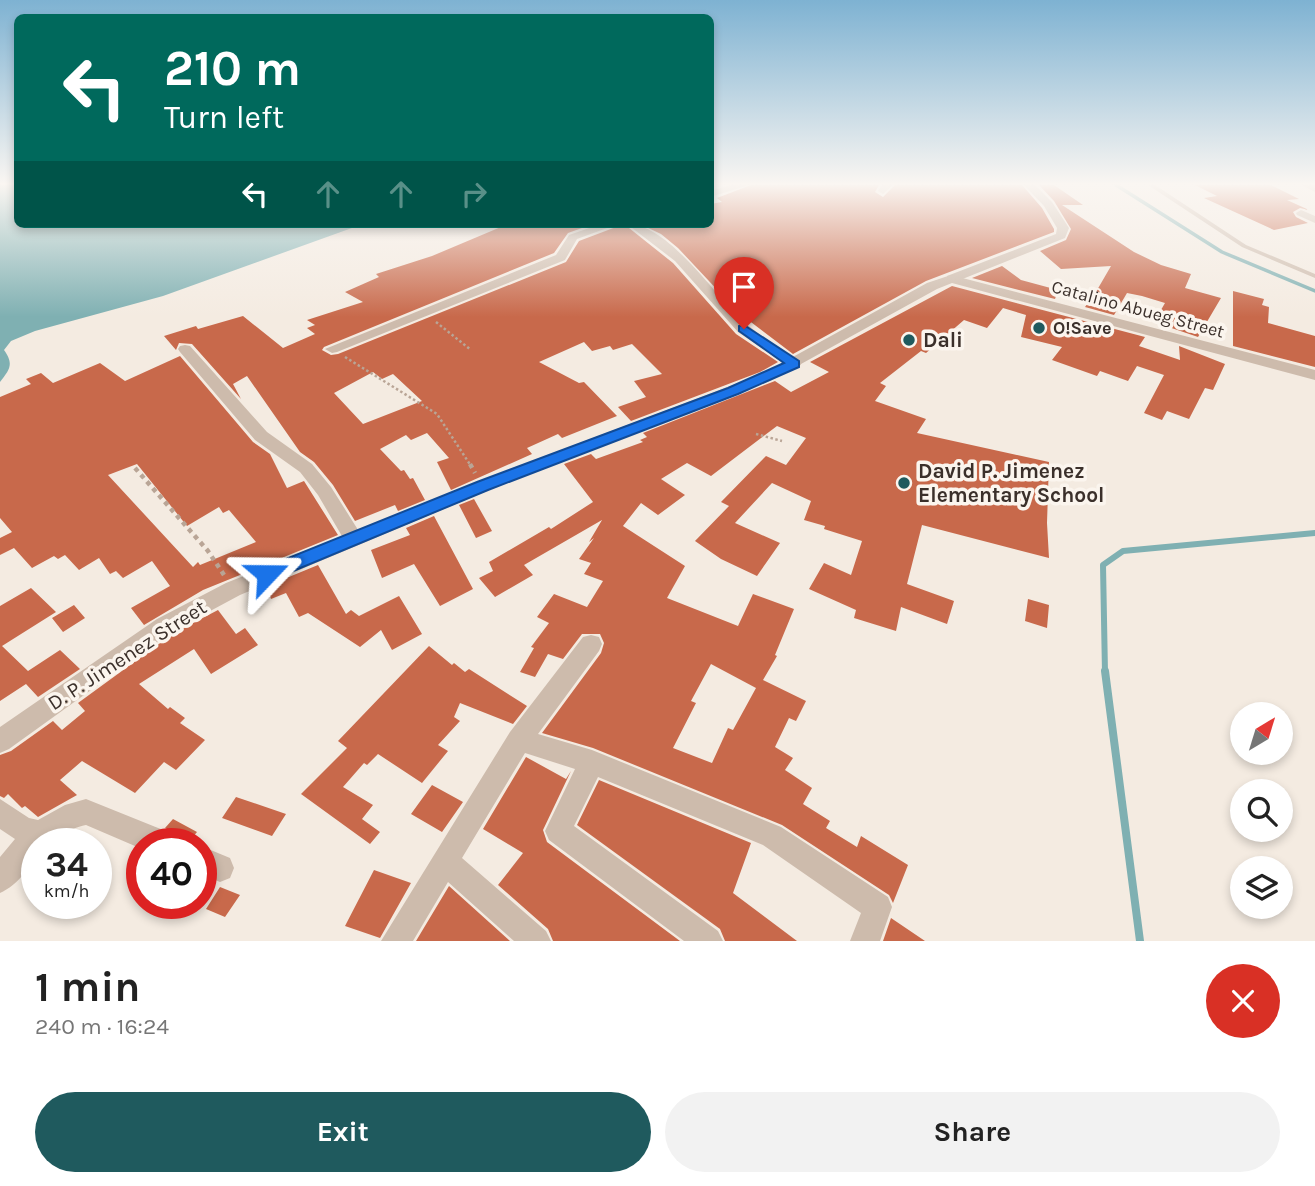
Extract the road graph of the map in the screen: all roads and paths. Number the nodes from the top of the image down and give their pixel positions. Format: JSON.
{"nodes":[{"id":1,"x":597,"y":229,"type":"edge"},
{"id":2,"x":640,"y":229,"type":"edge"},
{"id":3,"x":1063,"y":229,"type":"edge"},
{"id":4,"x":1218,"y":229,"type":"edge"},
{"id":5,"x":1315,"y":276,"type":"edge"},
{"id":6,"x":951,"y":279,"type":"junction"},
{"id":7,"x":424,"y":312,"type":"junction"},
{"id":8,"x":185,"y":349,"type":"dead end"},
{"id":9,"x":332,"y":349,"type":"joint"},
{"id":10,"x":471,"y":350,"type":"dead end"},
{"id":11,"x":794,"y":364,"type":"junction"},
{"id":12,"x":1315,"y":375,"type":"edge"},
{"id":13,"x":756,"y":433,"type":"dead end"},
{"id":14,"x":782,"y":442,"type":"dead end"},
{"id":15,"x":135,"y":468,"type":"dead end"},
{"id":16,"x":483,"y":486,"type":"junction"},
{"id":17,"x":353,"y":538,"type":"junction"},
{"id":18,"x":233,"y":589,"type":"junction"},
{"id":19,"x":591,"y":644,"type":"dead end"},
{"id":20,"x":519,"y":740,"type":"junction"},
{"id":21,"x":0,"y":741,"type":"edge"},
{"id":22,"x":592,"y":762,"type":"junction"},
{"id":23,"x":0,"y":812,"type":"edge"},
{"id":24,"x":21,"y":828,"type":"edge"},
{"id":25,"x":53,"y":828,"type":"edge"},
{"id":26,"x":126,"y":829,"type":"edge"},
{"id":27,"x":21,"y":853,"type":"edge"},
{"id":28,"x":444,"y":862,"type":"junction"},
{"id":29,"x":0,"y":879,"type":"edge"},
{"id":30,"x":396,"y":941,"type":"edge"},
{"id":31,"x":536,"y":941,"type":"edge"},
{"id":32,"x":708,"y":941,"type":"edge"},
{"id":33,"x":865,"y":941,"type":"edge"}],
"edges":[{"from":1,"to":7,"type":"street"},
{"from":2,"to":11,"type":"street"},
{"from":3,"to":6,"type":"street","name":"D. P. Jimenez Street"},
{"from":4,"to":5,"type":"lane"},
{"from":6,"to":11,"type":"street","name":"D. P. Jimenez Street"},
{"from":6,"to":12,"type":"street","name":"Catalino Abueg Street"},
{"from":7,"to":9,"type":"street"},
{"from":7,"to":10,"type":"path"},
{"from":8,"to":17,"type":"street"},
{"from":9,"to":16,"type":"path"},
{"from":11,"to":16,"type":"street","name":"D. P. Jimenez Street"},
{"from":13,"to":14,"type":"path"},
{"from":15,"to":18,"type":"path"},
{"from":16,"to":17,"type":"street","name":"D. P. Jimenez Street"},
{"from":17,"to":18,"type":"street","name":"D. P. Jimenez Street"},
{"from":18,"to":21,"type":"street","name":"D. P. Jimenez Street"},
{"from":19,"to":20,"type":"street"},
{"from":20,"to":22,"type":"street"},
{"from":20,"to":28,"type":"street"},
{"from":22,"to":32,"type":"street"},
{"from":22,"to":33,"type":"street"},
{"from":23,"to":24,"type":"street"},
{"from":25,"to":26,"type":"street"},
{"from":27,"to":29,"type":"street"},
{"from":28,"to":30,"type":"street"},
{"from":28,"to":31,"type":"street"}]}
